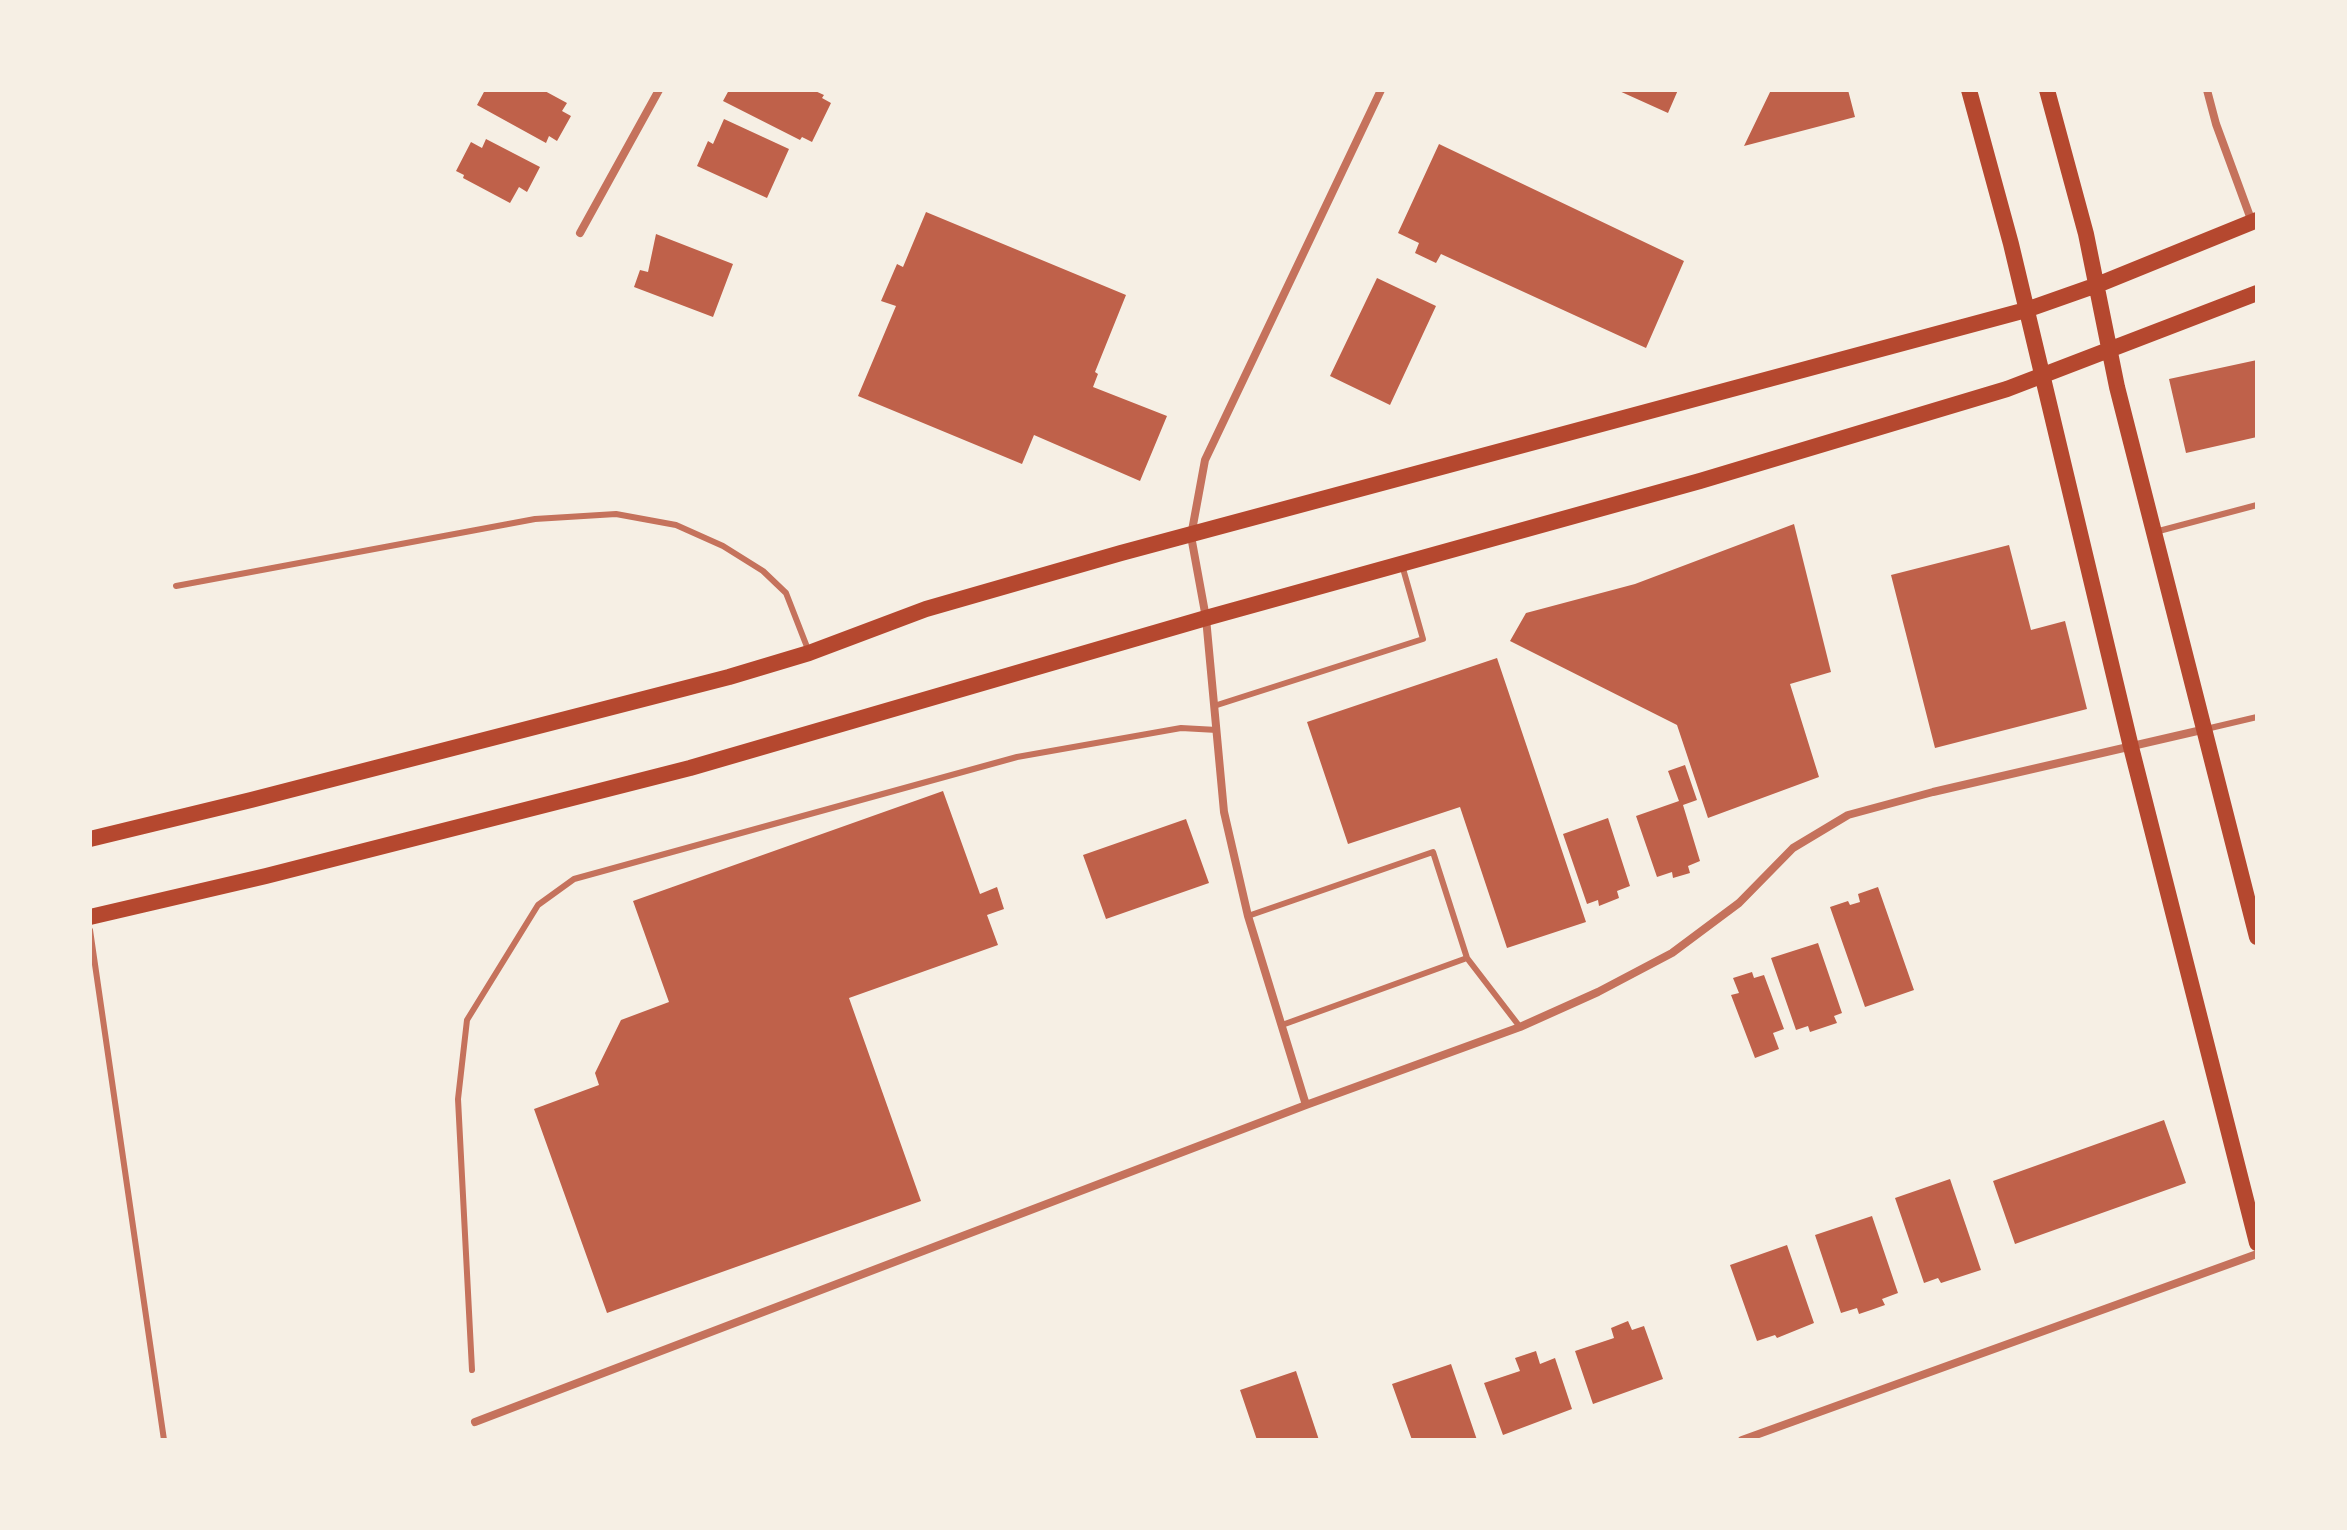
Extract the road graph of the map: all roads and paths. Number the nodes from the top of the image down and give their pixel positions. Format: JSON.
{"nodes":[{"id":1,"x":659,"y":90,"type":"edge"},
{"id":2,"x":1381,"y":90,"type":"edge"},
{"id":3,"x":1969,"y":90,"type":"edge"},
{"id":4,"x":2047,"y":90,"type":"edge"},
{"id":5,"x":2207,"y":90,"type":"edge"},
{"id":6,"x":2254,"y":221,"type":"edge"},
{"id":7,"x":580,"y":233,"type":"dead end"},
{"id":8,"x":2097,"y":285,"type":"junction"},
{"id":9,"x":2257,"y":293,"type":"edge"},
{"id":10,"x":2026,"y":310,"type":"junction"},
{"id":11,"x":2111,"y":350,"type":"junction"},
{"id":12,"x":2041,"y":377,"type":"junction"},
{"id":13,"x":2257,"y":505,"type":"edge"},
{"id":14,"x":2155,"y":532,"type":"junction"},
{"id":15,"x":1191,"y":536,"type":"junction"},
{"id":16,"x":1402,"y":563,"type":"junction"},
{"id":17,"x":176,"y":586,"type":"dead end"},
{"id":18,"x":1206,"y":618,"type":"junction"},
{"id":19,"x":809,"y":653,"type":"junction"},
{"id":20,"x":1214,"y":706,"type":"junction"},
{"id":21,"x":2257,"y":717,"type":"edge"},
{"id":22,"x":2206,"y":729,"type":"junction"},
{"id":23,"x":1217,"y":730,"type":"junction"},
{"id":24,"x":2131,"y":747,"type":"junction"},
{"id":25,"x":90,"y":839,"type":"edge"},
{"id":26,"x":1248,"y":916,"type":"junction"},
{"id":27,"x":90,"y":917,"type":"edge"},
{"id":28,"x":90,"y":930,"type":"edge"},
{"id":29,"x":2257,"y":937,"type":"edge"},
{"id":30,"x":1467,"y":958,"type":"junction"},
{"id":31,"x":1282,"y":1025,"type":"junction"},
{"id":32,"x":1520,"y":1027,"type":"junction"},
{"id":33,"x":1306,"y":1105,"type":"junction"},
{"id":34,"x":2257,"y":1243,"type":"edge"},
{"id":35,"x":2257,"y":1254,"type":"edge"},
{"id":36,"x":472,"y":1370,"type":"dead end"},
{"id":37,"x":475,"y":1422,"type":"dead end"},
{"id":38,"x":164,"y":1440,"type":"edge"},
{"id":39,"x":1742,"y":1440,"type":"edge"}],
"edges":[{"from":1,"to":7,"type":"street"},
{"from":2,"to":15,"type":"street"},
{"from":3,"to":10,"type":"main road"},
{"from":4,"to":8,"type":"main road"},
{"from":5,"to":6,"type":"street"},
{"from":6,"to":8,"type":"main road"},
{"from":8,"to":10,"type":"main road"},
{"from":8,"to":11,"type":"main road"},
{"from":9,"to":11,"type":"main road"},
{"from":10,"to":12,"type":"main road"},
{"from":10,"to":15,"type":"main road"},
{"from":11,"to":12,"type":"main road"},
{"from":11,"to":14,"type":"main road"},
{"from":12,"to":16,"type":"main road"},
{"from":12,"to":24,"type":"main road"},
{"from":13,"to":14,"type":"lane"},
{"from":14,"to":22,"type":"main road"},
{"from":15,"to":18,"type":"street"},
{"from":15,"to":19,"type":"main road"},
{"from":16,"to":18,"type":"main road"},
{"from":16,"to":20,"type":"lane"},
{"from":17,"to":19,"type":"lane"},
{"from":18,"to":20,"type":"street"},
{"from":18,"to":27,"type":"main road"},
{"from":19,"to":25,"type":"main road"},
{"from":20,"to":23,"type":"street"},
{"from":21,"to":22,"type":"lane"},
{"from":22,"to":24,"type":"street"},
{"from":22,"to":29,"type":"main road"},
{"from":23,"to":26,"type":"street"},
{"from":23,"to":36,"type":"lane"},
{"from":24,"to":32,"type":"street"},
{"from":24,"to":34,"type":"main road"},
{"from":26,"to":30,"type":"lane"},
{"from":26,"to":31,"type":"street"},
{"from":28,"to":38,"type":"lane"},
{"from":30,"to":31,"type":"lane"},
{"from":30,"to":32,"type":"lane"},
{"from":31,"to":33,"type":"street"},
{"from":32,"to":33,"type":"street"},
{"from":33,"to":37,"type":"street"},
{"from":35,"to":39,"type":"street"}]}
